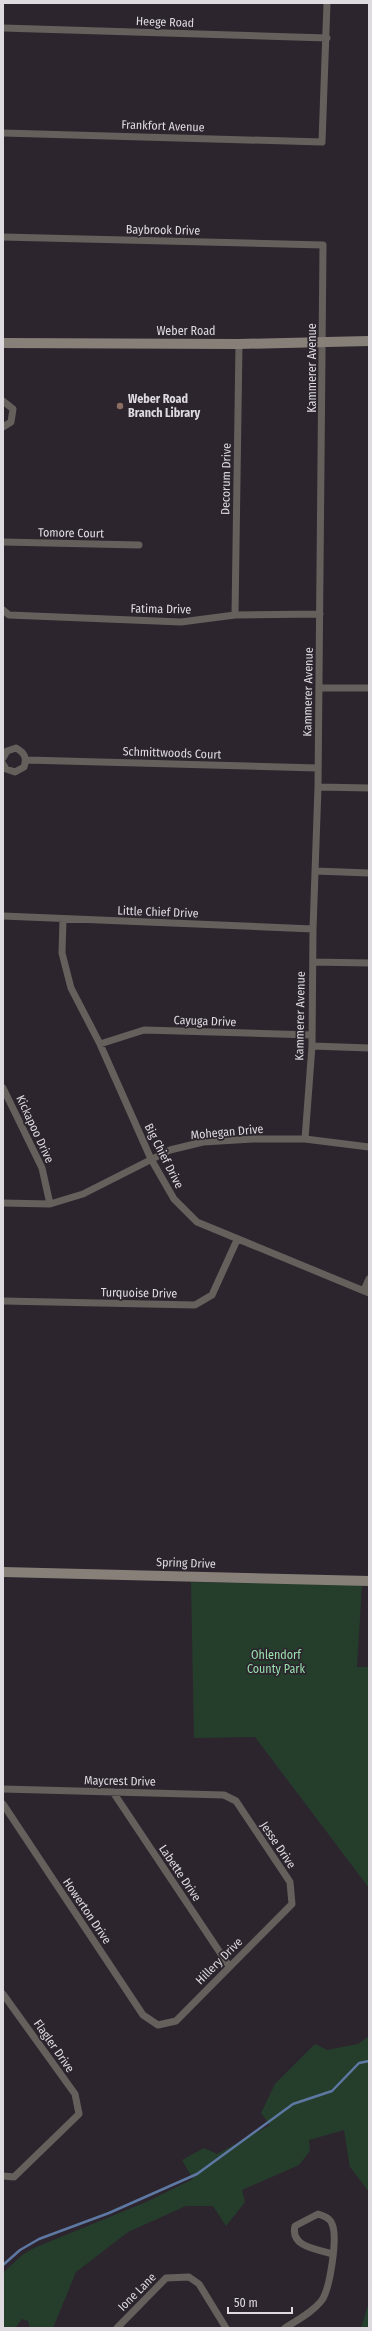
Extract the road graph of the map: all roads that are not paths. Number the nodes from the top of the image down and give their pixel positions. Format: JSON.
{"nodes":[{"id":1,"x":327,"y":3,"type":"edge"},
{"id":2,"x":3,"y":28,"type":"edge"},
{"id":3,"x":327,"y":38,"type":"junction"},
{"id":4,"x":3,"y":133,"type":"edge"},
{"id":5,"x":3,"y":237,"type":"edge"},
{"id":6,"x":323,"y":244,"type":"joint"},
{"id":7,"x":324,"y":341,"type":"junction"},
{"id":8,"x":369,"y":341,"type":"edge"},
{"id":9,"x":3,"y":343,"type":"edge"},
{"id":10,"x":239,"y":344,"type":"junction"},
{"id":11,"x":3,"y":401,"type":"edge"},
{"id":12,"x":3,"y":426,"type":"edge"},
{"id":13,"x":3,"y":542,"type":"edge"},
{"id":14,"x":139,"y":545,"type":"dead end"},
{"id":15,"x":3,"y":610,"type":"edge"},
{"id":16,"x":320,"y":614,"type":"junction"},
{"id":17,"x":235,"y":615,"type":"junction"},
{"id":18,"x":320,"y":688,"type":"junction"},
{"id":19,"x":369,"y":688,"type":"edge"},
{"id":20,"x":3,"y":758,"type":"edge"},
{"id":21,"x":27,"y":760,"type":"junction"},
{"id":22,"x":3,"y":764,"type":"edge"},
{"id":23,"x":317,"y":768,"type":"junction"},
{"id":24,"x":318,"y":787,"type":"junction"},
{"id":25,"x":369,"y":788,"type":"edge"},
{"id":26,"x":315,"y":871,"type":"junction"},
{"id":27,"x":369,"y":873,"type":"edge"},
{"id":28,"x":3,"y":916,"type":"edge"},
{"id":29,"x":63,"y":920,"type":"junction"},
{"id":30,"x":312,"y":929,"type":"junction"},
{"id":31,"x":313,"y":962,"type":"junction"},
{"id":32,"x":369,"y":964,"type":"edge"},
{"id":33,"x":312,"y":1034,"type":"junction"},
{"id":34,"x":100,"y":1044,"type":"junction"},
{"id":35,"x":312,"y":1046,"type":"junction"},
{"id":36,"x":369,"y":1048,"type":"edge"},
{"id":37,"x":3,"y":1088,"type":"edge"},
{"id":38,"x":304,"y":1139,"type":"junction"},
{"id":39,"x":369,"y":1147,"type":"edge"},
{"id":40,"x":152,"y":1159,"type":"junction"},
{"id":41,"x":3,"y":1203,"type":"edge"},
{"id":42,"x":50,"y":1204,"type":"junction"},
{"id":43,"x":237,"y":1240,"type":"junction"},
{"id":44,"x":369,"y":1279,"type":"edge"},
{"id":45,"x":367,"y":1291,"type":"edge"},
{"id":46,"x":3,"y":1301,"type":"edge"},
{"id":47,"x":3,"y":1572,"type":"edge"},
{"id":48,"x":369,"y":1580,"type":"edge"},
{"id":49,"x":3,"y":1790,"type":"edge"},
{"id":50,"x":113,"y":1792,"type":"junction"},
{"id":51,"x":236,"y":1801,"type":"joint"},
{"id":52,"x":3,"y":1804,"type":"edge"},
{"id":53,"x":292,"y":1904,"type":"joint"},
{"id":54,"x":229,"y":1966,"type":"junction"},
{"id":55,"x":3,"y":1994,"type":"edge"},
{"id":56,"x":158,"y":2025,"type":"joint"},
{"id":57,"x":3,"y":2176,"type":"edge"},
{"id":58,"x":332,"y":2254,"type":"junction"},
{"id":59,"x":117,"y":2328,"type":"edge"},
{"id":60,"x":226,"y":2328,"type":"edge"},
{"id":61,"x":285,"y":2328,"type":"edge"}],
"edges":[{"from":1,"to":3,"type":"street"},
{"from":2,"to":3,"type":"street","name":"Heege Road"},
{"from":3,"to":4,"type":"street","name":"Frankfort Avenue"},
{"from":5,"to":6,"type":"street","name":"Baybrook Drive"},
{"from":6,"to":7,"type":"street","name":"Kammerer Avenue"},
{"from":7,"to":8,"type":"main road","name":"Weber Road"},
{"from":7,"to":10,"type":"main road","name":"Weber Road"},
{"from":7,"to":16,"type":"street","name":"Kammerer Avenue"},
{"from":9,"to":10,"type":"main road","name":"Weber Road"},
{"from":10,"to":17,"type":"street","name":"Decorum Drive"},
{"from":11,"to":12,"type":"street"},
{"from":13,"to":14,"type":"street","name":"Tomore Court"},
{"from":15,"to":17,"type":"street","name":"Fatima Drive"},
{"from":16,"to":17,"type":"street","name":"Fatima Drive"},
{"from":16,"to":18,"type":"street","name":"Kammerer Avenue"},
{"from":18,"to":19,"type":"street"},
{"from":18,"to":23,"type":"street","name":"Kammerer Avenue"},
{"from":20,"to":21,"type":"street"},
{"from":21,"to":22,"type":"street"},
{"from":21,"to":23,"type":"street","name":"Schmittwoods Court"},
{"from":23,"to":24,"type":"street","name":"Kammerer Avenue"},
{"from":24,"to":25,"type":"street"},
{"from":24,"to":26,"type":"street","name":"Kammerer Avenue"},
{"from":26,"to":27,"type":"street"},
{"from":26,"to":30,"type":"street","name":"Kammerer Avenue"},
{"from":28,"to":29,"type":"street","name":"Little Chief Drive"},
{"from":29,"to":30,"type":"street","name":"Little Chief Drive"},
{"from":29,"to":34,"type":"street","name":"Big Chief Drive"},
{"from":30,"to":31,"type":"street","name":"Kammerer Avenue"},
{"from":31,"to":32,"type":"street"},
{"from":31,"to":33,"type":"street","name":"Kammerer Avenue"},
{"from":33,"to":34,"type":"street","name":"Cayuga Drive"},
{"from":33,"to":35,"type":"street","name":"Kammerer Avenue"},
{"from":34,"to":40,"type":"street","name":"Big Chief Drive"},
{"from":35,"to":36,"type":"street"},
{"from":35,"to":38,"type":"street","name":"Kammerer Avenue"},
{"from":37,"to":42,"type":"street","name":"Kickapoo Drive"},
{"from":38,"to":39,"type":"street","name":"Mohegan Drive"},
{"from":38,"to":40,"type":"street","name":"Mohegan Drive"},
{"from":40,"to":42,"type":"street","name":"Mohegan Drive"},
{"from":40,"to":43,"type":"street","name":"Big Chief Drive"},
{"from":41,"to":42,"type":"street","name":"Mohegan Drive"},
{"from":43,"to":45,"type":"street","name":"Big Chief Drive"},
{"from":43,"to":46,"type":"street","name":"Turquoise Drive"},
{"from":44,"to":45,"type":"street"},
{"from":47,"to":48,"type":"main road","name":"Spring Drive"},
{"from":49,"to":50,"type":"street","name":"Maycrest Drive"},
{"from":50,"to":51,"type":"street","name":"Maycrest Drive"},
{"from":50,"to":54,"type":"street","name":"Labette Drive"},
{"from":51,"to":53,"type":"street","name":"Jesse Drive"},
{"from":52,"to":56,"type":"street","name":"Howerton Drive"},
{"from":53,"to":54,"type":"street","name":"Hillery Drive"},
{"from":54,"to":56,"type":"street","name":"Hillery Drive"},
{"from":55,"to":57,"type":"street","name":"Flagler Drive"},
{"from":58,"to":58,"type":"street"},
{"from":58,"to":61,"type":"street"},
{"from":59,"to":60,"type":"street","name":"Ione Lane"}]}
